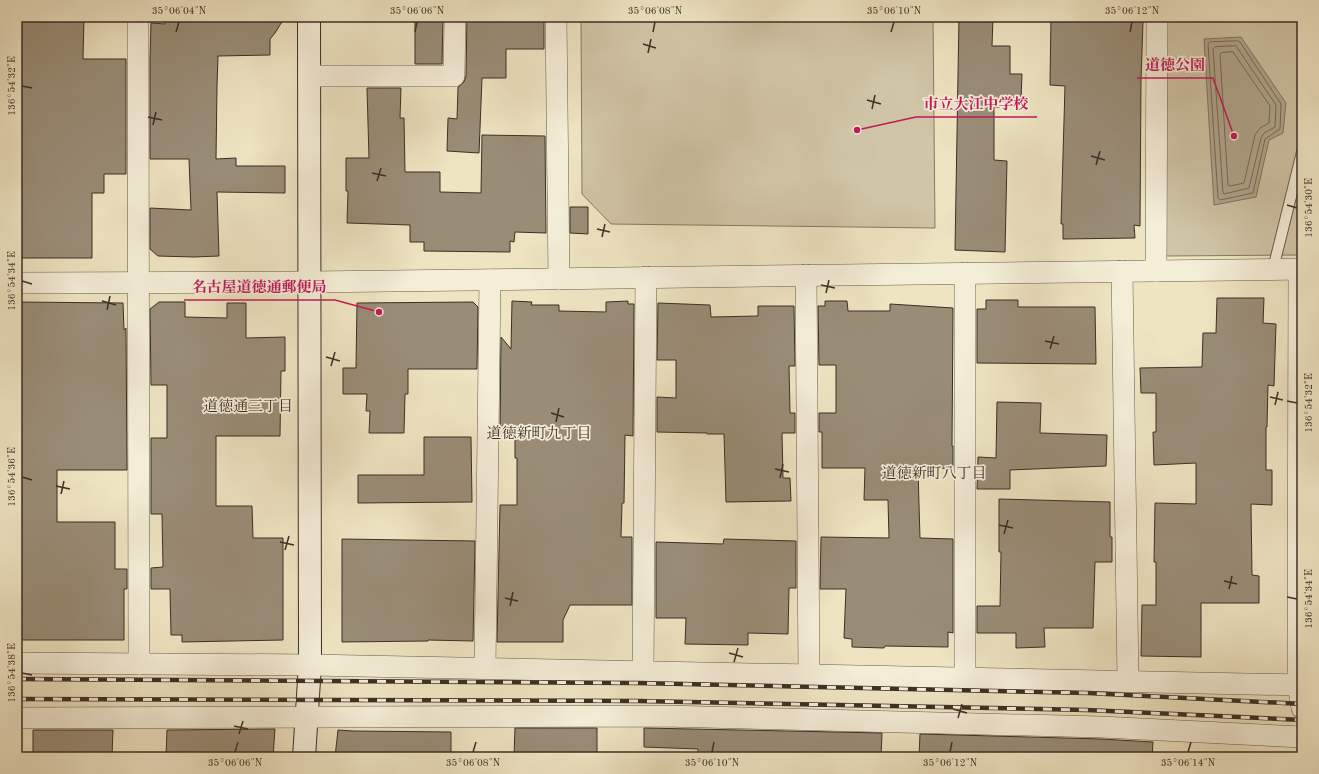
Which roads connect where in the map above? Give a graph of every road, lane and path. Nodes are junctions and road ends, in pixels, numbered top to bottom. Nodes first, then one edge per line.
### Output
1 (138, 17) edge
2 (309, 17) edge
3 (455, 17) edge
4 (556, 17) edge
5 (1157, 17) edge
6 (310, 76) junction
7 (1302, 152) edge
8 (1273, 269) junction
9 (1300, 269) edge
10 (1122, 271) junction
11 (1156, 271) junction
12 (965, 273) junction
13 (806, 275) junction
14 (646, 278) junction
15 (559, 279) junction
16 (490, 280) junction
17 (138, 282) junction
18 (310, 282) junction
19 (17, 283) edge
20 (17, 663) edge
21 (139, 664) junction
22 (310, 665) junction
23 (485, 668) junction
24 (644, 672) junction
25 (810, 675) junction
26 (965, 678) junction
27 (1128, 681) junction
28 (1300, 685) edge
29 (1302, 708) edge
30 (17, 718) edge
31 (307, 718) junction
32 (1302, 737) edge
33 (304, 757) edge

1 - 17 street
2 - 6 street
3 - 6 street
4 - 15 street
5 - 11 street
6 - 18 street
7 - 8 lane
8 - 9 street
8 - 11 street
9 - 28 street
10 - 11 street
10 - 12 street
10 - 27 street
12 - 13 street
12 - 26 street
13 - 14 street
13 - 25 street
14 - 15 street
14 - 24 street
15 - 16 street
16 - 18 street
16 - 23 street
17 - 18 street
17 - 19 street
17 - 21 street
18 - 22 street
20 - 21 street
21 - 22 street
22 - 23 street
22 - 31 street
23 - 24 street
24 - 25 street
25 - 26 street
26 - 27 street
27 - 28 street
28 - 29 street
30 - 31 street
31 - 32 street
31 - 33 street

